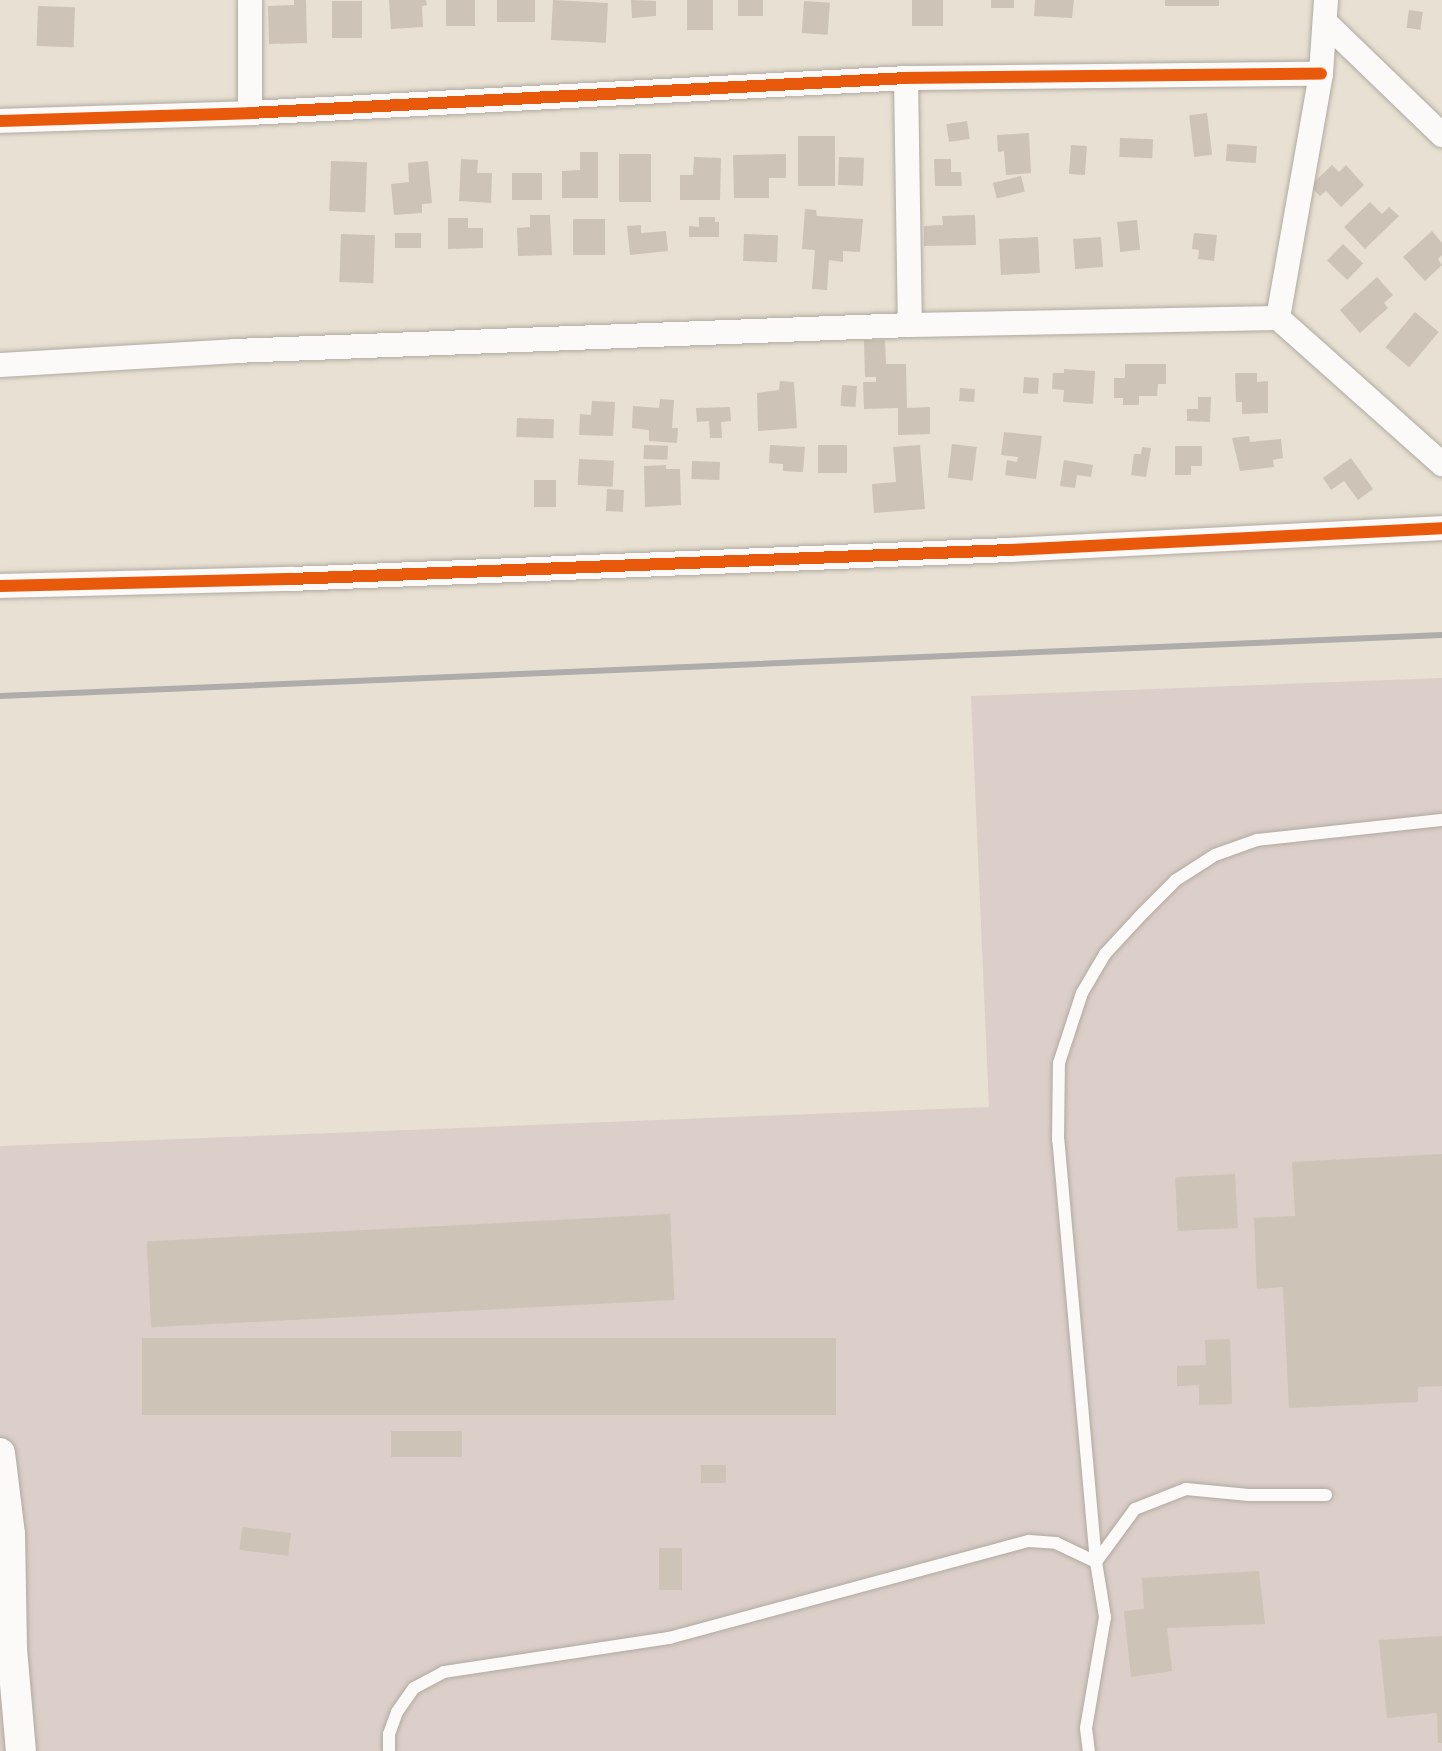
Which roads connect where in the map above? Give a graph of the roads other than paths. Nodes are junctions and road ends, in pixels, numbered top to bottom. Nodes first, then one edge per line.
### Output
1 (250, 0) edge
2 (1326, 12) edge
3 (1321, 74) junction
4 (906, 78) junction
5 (250, 113) junction
6 (0, 121) edge
7 (1442, 135) edge
8 (1278, 318) junction
9 (910, 325) junction
10 (0, 365) edge
11 (1442, 464) edge
12 (1442, 528) edge
13 (0, 586) edge
14 (1442, 820) edge
15 (0, 1453) edge
16 (1326, 1495) dead end
17 (1096, 1562) junction
18 (21, 1751) edge
19 (389, 1751) edge
20 (1089, 1751) edge

1 - 5 street
2 - 3 street
2 - 7 street
3 - 4 street
3 - 8 street
4 - 5 street
4 - 9 street
5 - 6 street
8 - 9 street
8 - 11 street
9 - 10 street
12 - 13 street
14 - 17 lane
15 - 18 street
16 - 17 lane
17 - 19 lane
17 - 20 lane

